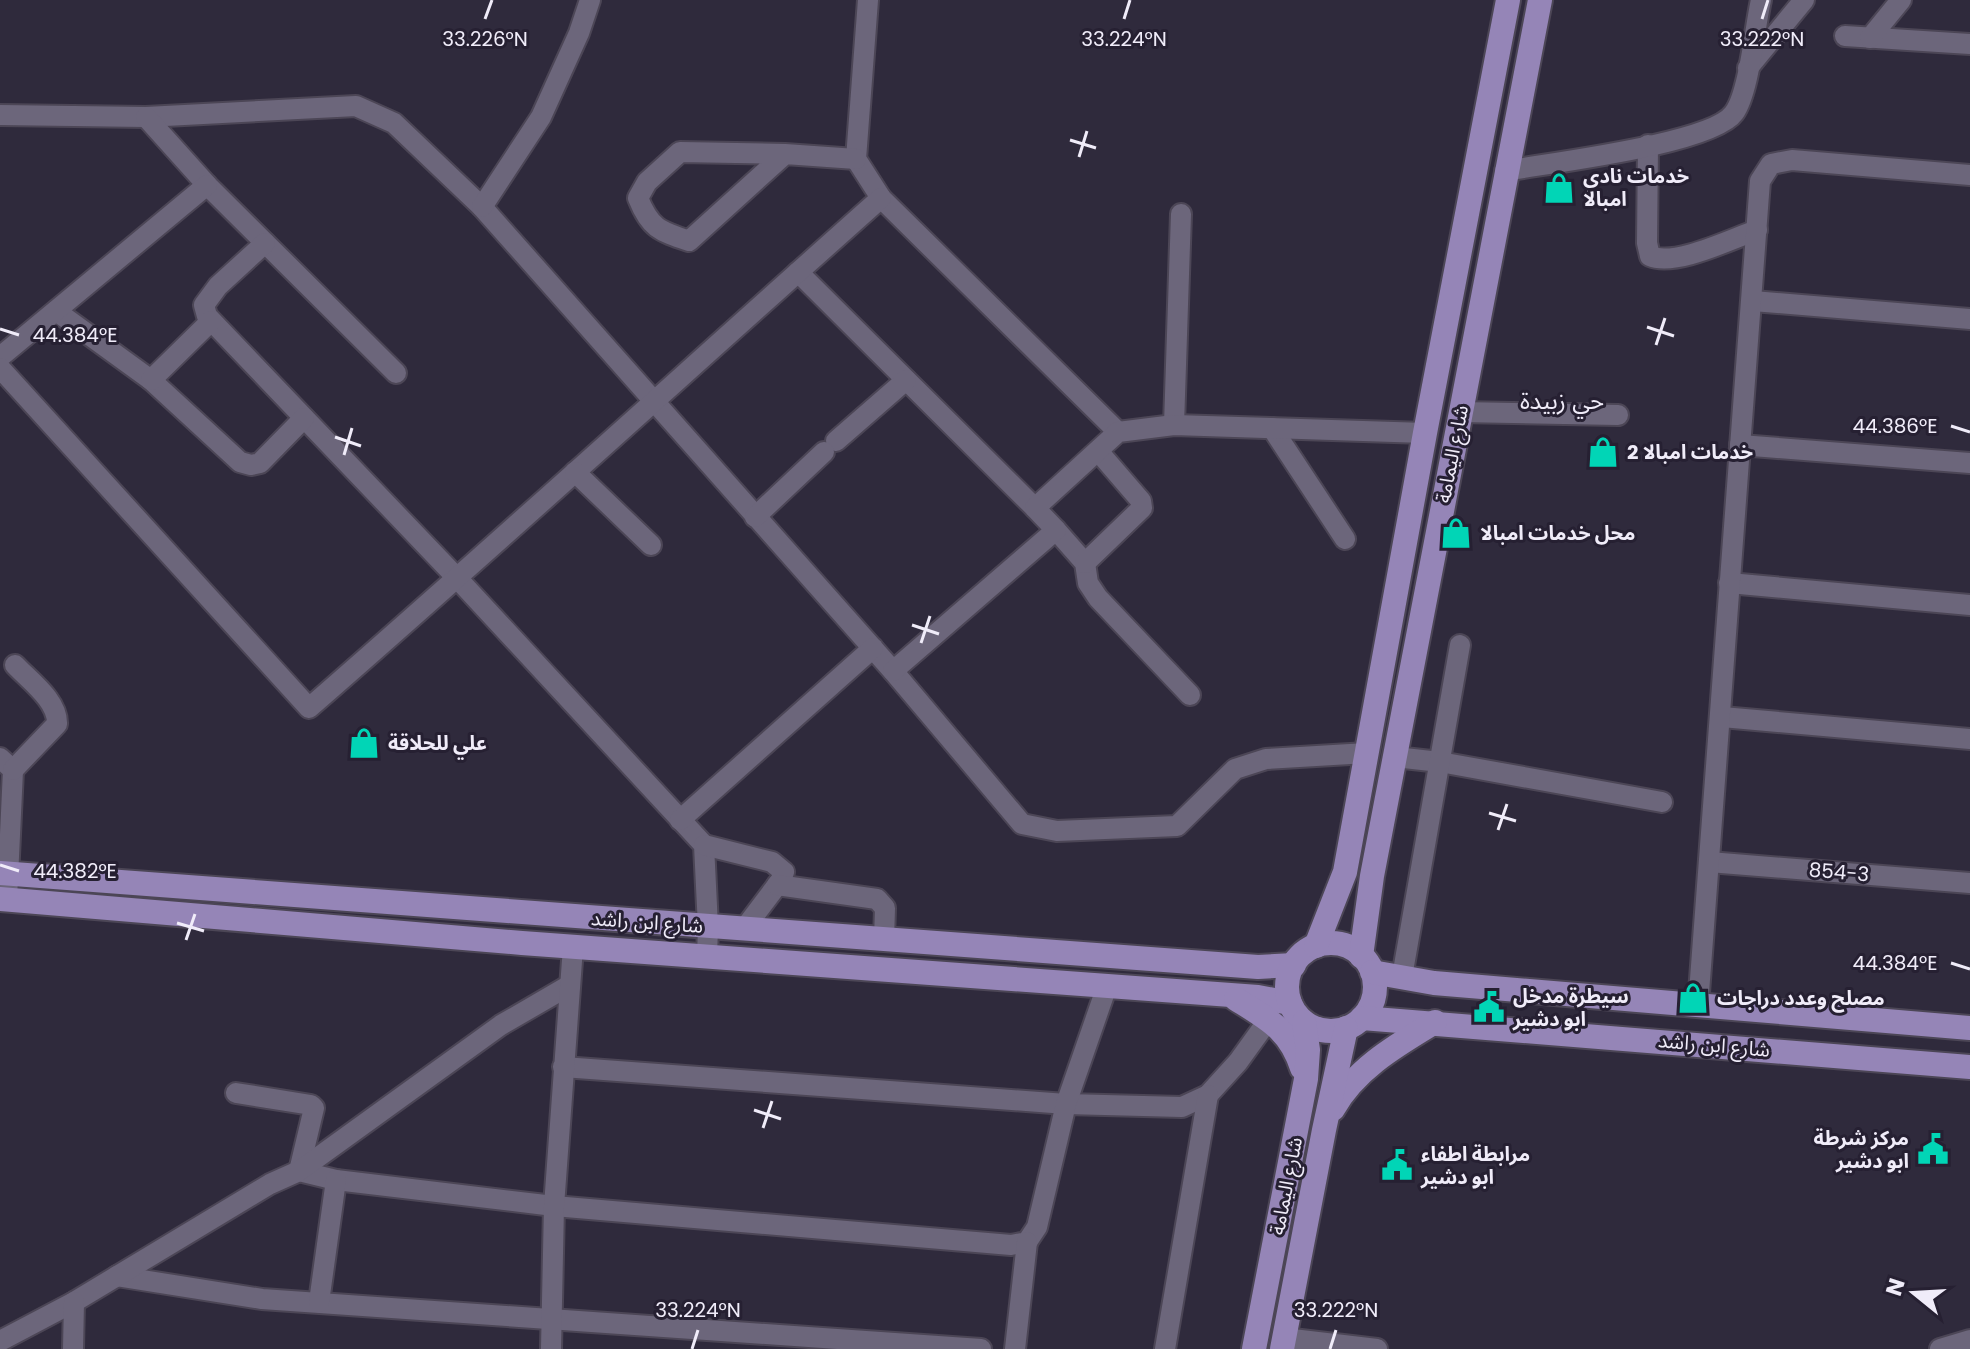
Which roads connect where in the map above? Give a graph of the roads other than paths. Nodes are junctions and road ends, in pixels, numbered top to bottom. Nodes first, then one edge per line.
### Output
1 (590, 0) edge
2 (868, 0) edge
3 (1508, 0) edge
4 (1540, 0) edge
5 (1761, 0) edge
6 (1804, 0) edge
7 (1901, 0) edge
8 (1845, 36) dead end
9 (1870, 38) junction
10 (1970, 44) edge
11 (1496, 61) junction
12 (1526, 67) junction
13 (1747, 69) junction
14 (0, 115) edge
15 (146, 117) junction
16 (1648, 145) junction
17 (785, 154) junction
18 (856, 159) junction
19 (1505, 171) junction
20 (1970, 175) edge
21 (207, 185) junction
22 (881, 198) junction
23 (482, 207) junction
24 (1181, 214) dead end
25 (1757, 230) junction
26 (265, 243) junction
27 (798, 272) junction
28 (1753, 301) junction
29 (56, 311) junction
30 (1970, 319) edge
31 (211, 321) junction
32 (0, 357) edge
33 (0, 368) edge
34 (396, 373) dead end
35 (151, 380) junction
36 (906, 380) junction
37 (652, 401) junction
38 (1460, 412) junction
39 (1618, 415) dead end
40 (304, 418) junction
41 (1174, 425) junction
42 (1272, 428) junction
43 (1118, 432) junction
44 (1425, 433) junction
45 (1740, 445) junction
46 (1098, 451) junction
47 (1970, 463) edge
48 (575, 472) junction
49 (1035, 508) junction
50 (755, 517) junction
51 (1056, 530) junction
52 (1345, 539) dead end
53 (651, 545) dead end
54 (1085, 563) junction
55 (458, 579) junction
56 (1729, 583) junction
57 (1970, 605) edge
58 (1460, 645) dead end
59 (873, 648) junction
60 (15, 665) dead end
61 (893, 671) junction
62 (1190, 695) dead end
63 (1722, 717) junction
64 (1970, 739) edge
65 (1367, 753) junction
66 (1395, 757) junction
67 (1440, 762) junction
68 (7, 764) edge
69 (1662, 802) dead end
70 (680, 820) junction
71 (704, 845) junction
72 (1709, 862) junction
73 (5, 873) edge
74 (1970, 883) edge
75 (777, 885) junction
76 (4, 899) edge
77 (708, 927) junction
78 (744, 929) junction
79 (884, 940) junction
80 (1316, 946) junction
81 (573, 947) junction
82 (707, 957) junction
83 (1367, 964) junction
84 (1294, 965) junction
85 (1402, 977) junction
86 (570, 985) junction
87 (1107, 986) junction
88 (1231, 995) junction
89 (1698, 1006) junction
90 (1297, 1012) junction
91 (1269, 1019) junction
92 (1435, 1022) junction
93 (1354, 1023) junction
94 (1970, 1028) edge
95 (563, 1067) junction
96 (1970, 1067) edge
97 (1306, 1079) junction
98 (236, 1093) dead end
99 (1208, 1095) junction
100 (1066, 1104) junction
101 (1324, 1130) junction
102 (299, 1171) junction
103 (336, 1180) junction
104 (554, 1206) junction
105 (1027, 1242) junction
106 (117, 1276) junction
107 (74, 1302) junction
108 (319, 1302) junction
109 (553, 1318) junction
110 (1970, 1340) edge
111 (0, 1341) edge
112 (1283, 1343) edge
113 (73, 1349) edge
114 (551, 1349) edge
115 (981, 1349) edge
116 (1015, 1349) edge
117 (1165, 1349) edge
118 (1254, 1349) edge
119 (1377, 1349) edge
120 (1940, 1349) edge

1 - 23 street
2 - 18 street
3 - 11 main road, شارع اليمامة
4 - 12 main road, شارع اليمامة
5 - 13 street
6 - 13 street
7 - 9 street
8 - 9 street
9 - 10 street
11 - 12 main road
11 - 44 main road, شارع اليمامة
12 - 19 main road, شارع اليمامة
13 - 16 street
14 - 15 street
15 - 21 street
15 - 23 street
16 - 19 street
16 - 25 street
17 - 17 street
17 - 18 street
18 - 22 street
19 - 38 main road, شارع اليمامة
20 - 25 street
21 - 26 street
21 - 29 street
22 - 27 street
22 - 43 street
23 - 37 street
24 - 41 street
25 - 28 street
26 - 31 street
26 - 34 street
27 - 36 street
27 - 37 street
28 - 30 street
28 - 45 street
29 - 32 street
29 - 35 street
31 - 35 street
31 - 40 street
33 - 55 street
35 - 40 street
36 - 49 street
36 - 50 street
37 - 48 street
37 - 50 street
38 - 39 street
38 - 66 main road, شارع اليمامة
40 - 55 street
41 - 42 street
41 - 43 street
42 - 44 street
42 - 52 street
43 - 46 street
44 - 65 main road, شارع اليمامة
45 - 47 street
45 - 56 street
46 - 49 street
46 - 54 street
48 - 53 street
48 - 55 street
49 - 51 street
50 - 59 street
51 - 54 street
51 - 61 street
54 - 62 street
55 - 70 street
56 - 57 street
56 - 63 street
58 - 67 street
59 - 61 street
59 - 70 street
60 - 68 street
61 - 65 street
63 - 64 street
63 - 72 street
65 - 80 main road, شارع اليمامة
66 - 67 street
66 - 83 main road, شارع اليمامة
67 - 69 street
67 - 85 street
68 - 73 street
70 - 71 street
71 - 75 street
71 - 77 street
72 - 74 street, 854-3
72 - 89 street
73 - 76 street
73 - 77 main road, شارع ابن راشد
75 - 78 street
75 - 79 street
76 - 81 main road, شارع ابن راشد
77 - 78 main road, شارع ابن راشد
77 - 82 street
78 - 79 main road, شارع ابن راشد
79 - 84 main road, شارع ابن راشد
80 - 83 main road
80 - 84 main road
81 - 82 main road, شارع ابن راشد
81 - 86 street
82 - 87 main road, شارع ابن راشد
83 - 85 main road, شارع ابن راشد
83 - 93 main road
84 - 90 main road
85 - 89 main road, شارع ابن راشد
86 - 95 street
86 - 102 street
87 - 88 main road, شارع ابن راشد
87 - 100 street
88 - 90 main road, شارع ابن راشد
88 - 91 main road
89 - 94 main road, شارع ابن راشد
90 - 93 main road
90 - 97 main road, شارع اليمامة
91 - 97 main road
91 - 99 street
92 - 93 main road, شارع ابن راشد
92 - 96 main road, شارع ابن راشد
92 - 101 main road
93 - 101 main road, شارع اليمامة
95 - 100 street
95 - 104 street
97 - 118 main road, شارع اليمامة
98 - 102 street
99 - 100 street
99 - 117 street
100 - 105 street
101 - 112 main road, شارع اليمامة
102 - 103 street
102 - 106 street
103 - 104 street
103 - 108 street
104 - 105 street
104 - 109 street
105 - 116 street
106 - 107 street
106 - 108 street
107 - 111 street
107 - 113 street
108 - 109 street
109 - 114 street
109 - 115 street
110 - 120 street
112 - 119 street

